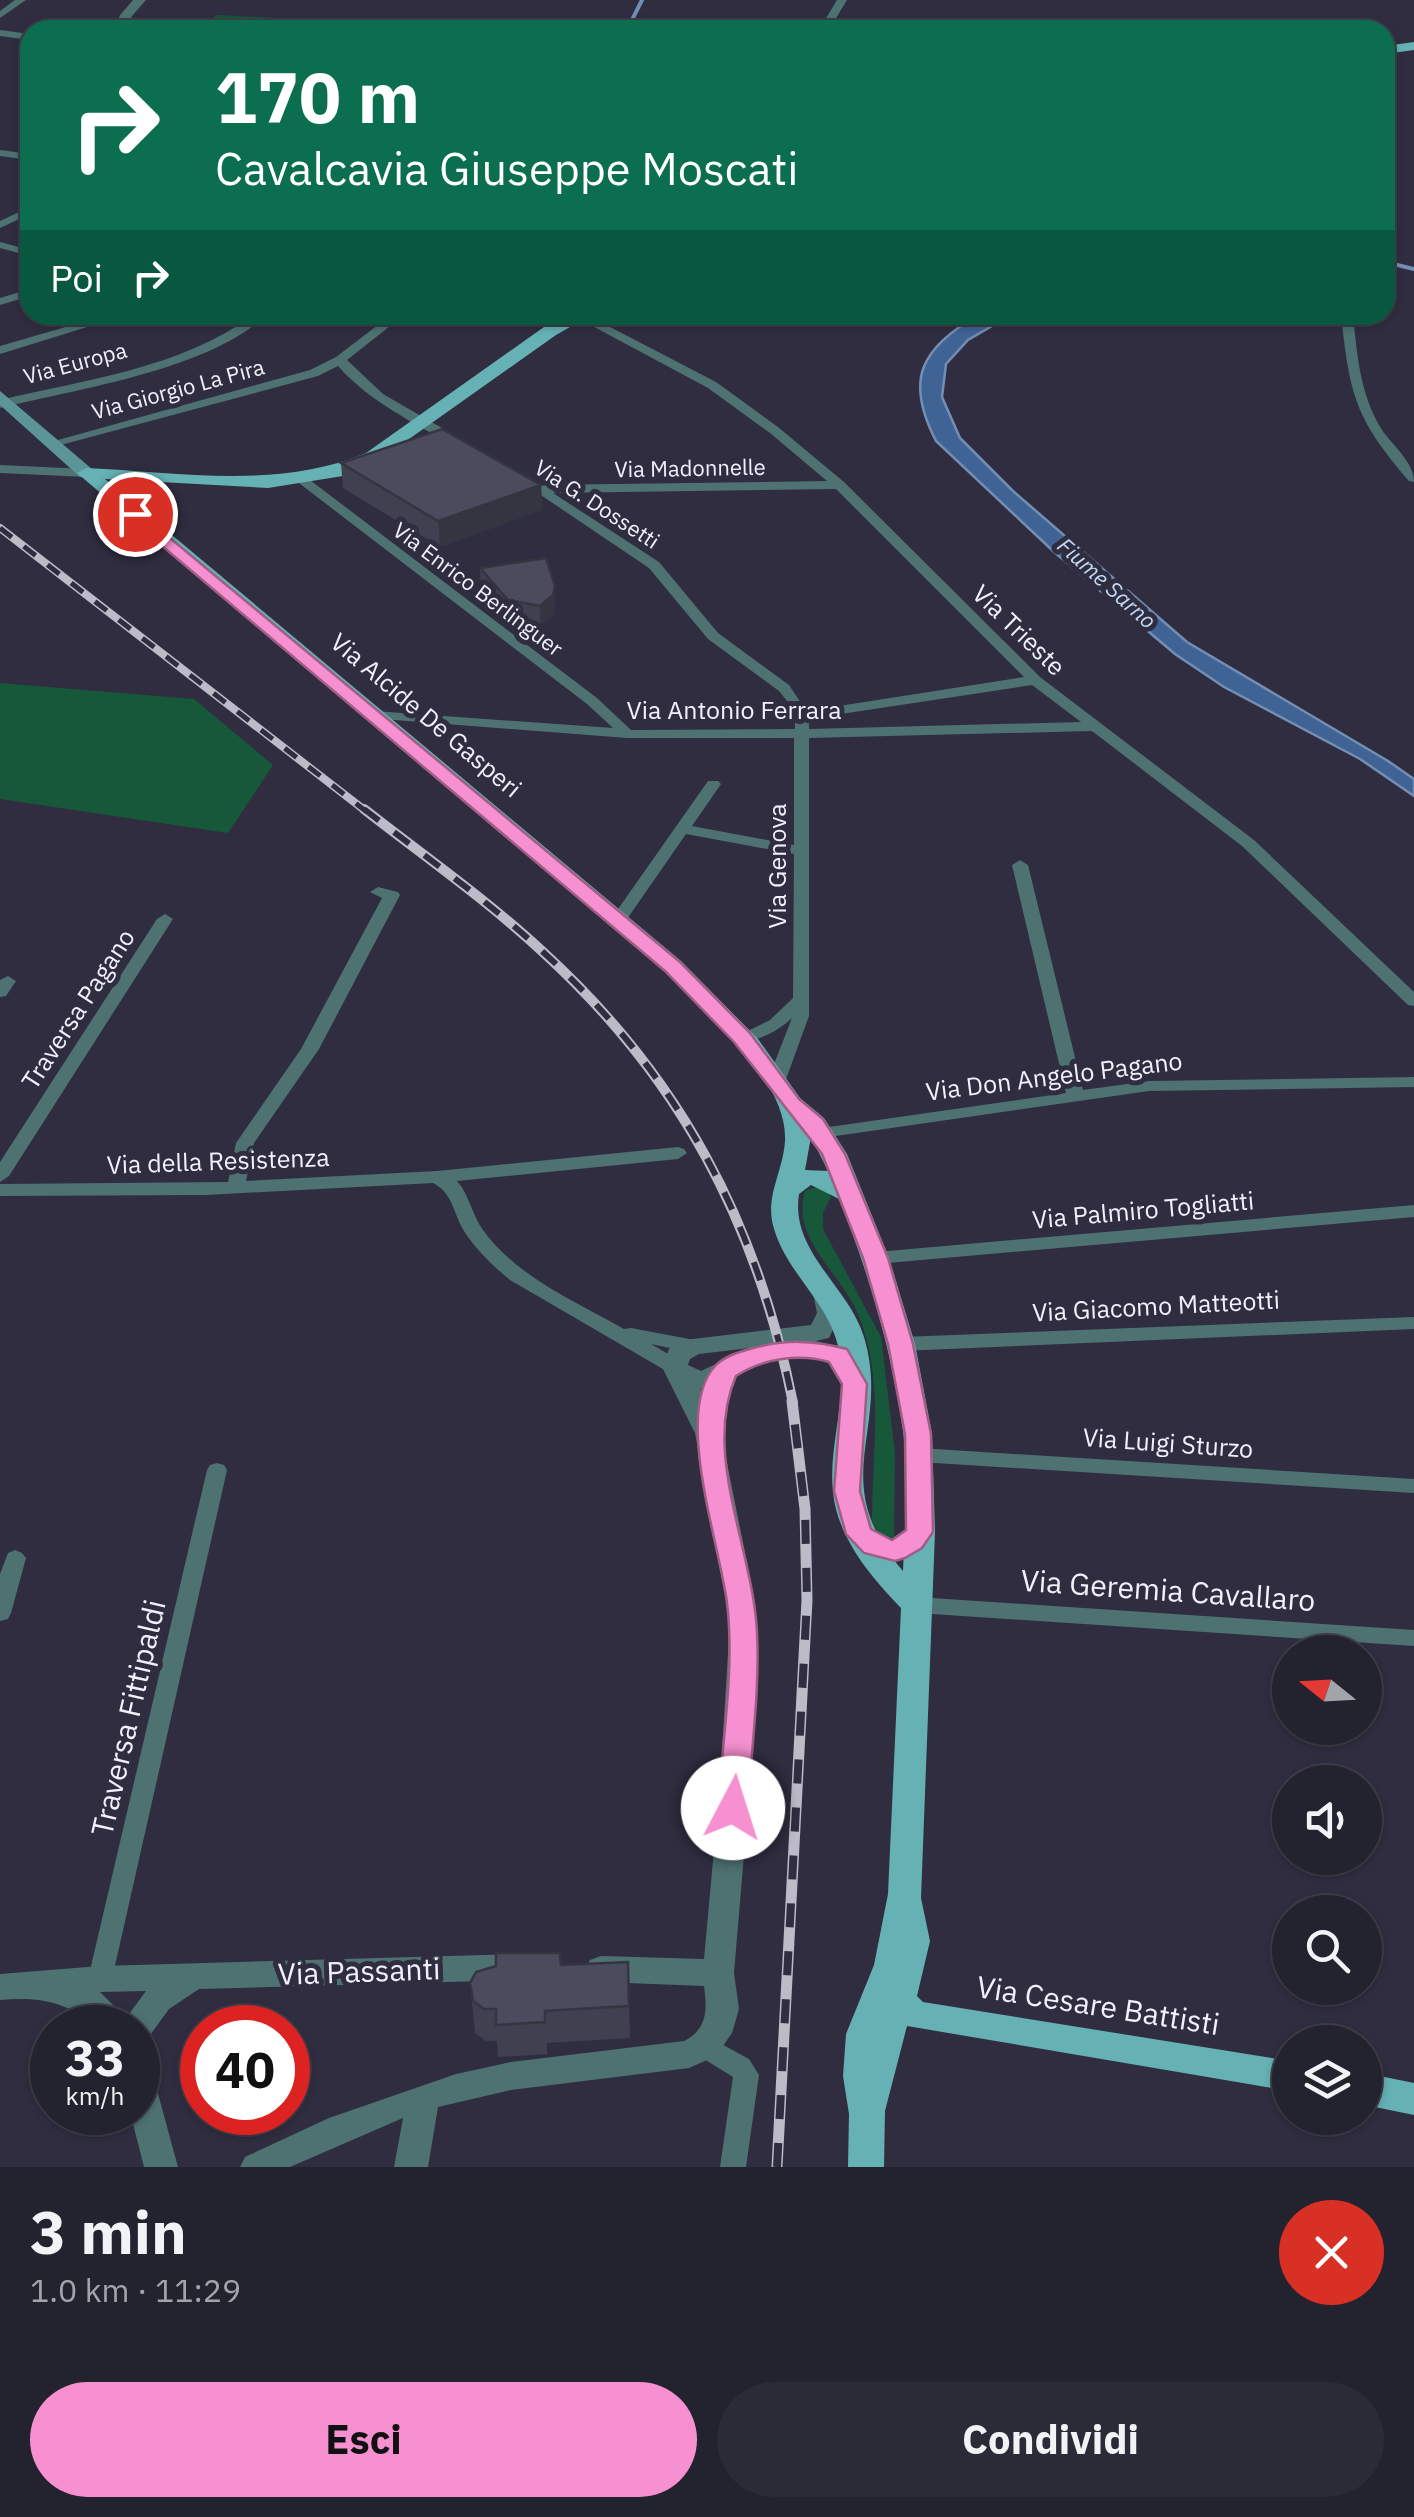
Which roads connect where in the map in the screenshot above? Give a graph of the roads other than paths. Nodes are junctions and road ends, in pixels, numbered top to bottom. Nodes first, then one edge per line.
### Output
1 (21, 0) edge
2 (140, 0) edge
3 (0, 15) edge
4 (124, 20) edge
5 (86, 325) edge
6 (245, 325) edge
7 (385, 325) edge
8 (555, 325) edge
9 (561, 325) edge
10 (599, 325) edge
11 (1347, 325) edge
12 (550, 331) junction
13 (0, 350) edge
14 (340, 360) junction
15 (314, 373) junction
16 (351, 375) junction
17 (2, 401) edge
18 (419, 422) junction
19 (53, 443) junction
20 (466, 448) edge
21 (0, 469) edge
22 (506, 470) edge
23 (86, 473) junction
24 (1414, 478) edge
25 (301, 480) junction
26 (839, 485) junction
27 (542, 490) junction
28 (1035, 680) junction
29 (796, 699) junction
30 (839, 710) junction
31 (374, 715) junction
32 (1095, 726) junction
33 (803, 727) junction
34 (627, 734) junction
35 (714, 784) dead end
36 (683, 829) junction
37 (802, 851) junction
38 (1020, 865) dead end
39 (378, 892) dead end
40 (165, 919) dead end
41 (619, 920) junction
42 (802, 998) junction
43 (1414, 1000) edge
44 (742, 1038) junction
45 (1414, 1082) edge
46 (784, 1093) junction
47 (1075, 1094) junction
48 (822, 1134) junction
49 (678, 1153) dead end
50 (0, 1176) edge
51 (437, 1178) junction
52 (236, 1188) junction
53 (0, 1190) edge
54 (784, 1193) junction
55 (851, 1195) junction
56 (1414, 1211) edge
57 (876, 1258) junction
58 (824, 1291) junction
59 (1414, 1323) edge
60 (616, 1330) junction
61 (810, 1342) junction
62 (901, 1344) junction
63 (693, 1346) junction
64 (761, 1348) junction
65 (678, 1371) junction
66 (725, 1371) junction
67 (854, 1384) junction
68 (708, 1433) junction
69 (919, 1455) junction
70 (217, 1470) dead end
71 (1414, 1486) edge
72 (920, 1532) junction
73 (859, 1534) junction
74 (15, 1558) dead end
75 (917, 1606) junction
76 (0, 1613) edge
77 (1414, 1638) edge
78 (718, 1973) junction
79 (196, 1976) junction
80 (100, 1979) junction
81 (37, 1986) junction
82 (0, 1987) edge
83 (93, 2005) edge
84 (150, 2005) edge
85 (886, 2005) junction
86 (717, 2054) junction
87 (1272, 2073) edge
88 (1382, 2092) edge
89 (423, 2098) junction
90 (1414, 2098) edge
91 (153, 2135) edge
92 (161, 2167) edge
93 (257, 2167) edge
94 (411, 2167) edge
95 (734, 2167) edge
96 (866, 2167) edge

1 - 3 street
2 - 4 street
5 - 13 street
6 - 17 street, Via Europa
7 - 14 street, Via Giorgio La Pira
8 - 12 main road
9 - 12 main road
10 - 26 street, Via Trieste
11 - 24 street
12 - 18 main road
14 - 15 street, Via Giorgio La Pira
14 - 16 street
15 - 16 street, Via Giorgio La Pira
15 - 19 street, Via Giorgio La Pira
16 - 18 street
17 - 19 main road, Via Alcide De Gasperi
18 - 20 street
18 - 25 main road
19 - 23 main road, Via Alcide De Gasperi
21 - 23 street
22 - 27 street, Via G. Dossetti
23 - 25 main road
23 - 31 main road, Via Alcide De Gasperi
25 - 34 street, Via Enrico Berlinguer
26 - 27 street, Via Madonnelle
26 - 28 street, Via Trieste
27 - 29 street, Via G. Dossetti
28 - 30 street
28 - 32 street, Via Trieste
29 - 30 street
29 - 33 street
30 - 33 street
31 - 34 street, Via Antonio Ferrara
31 - 41 main road, Via Alcide De Gasperi
32 - 33 street, Via Antonio Ferrara
32 - 43 street, Via Trieste
33 - 34 street, Via Antonio Ferrara
33 - 37 street, Via Genova
35 - 36 street
36 - 37 street
36 - 41 street
37 - 42 street, Via Genova
38 - 47 street
39 - 52 street
40 - 50 street, Traversa Pagano
41 - 44 main road, Via Alcide De Gasperi
42 - 44 street
42 - 46 street, Via Genova
44 - 46 main road, Via Alcide De Gasperi
45 - 47 street, Via Don Angelo Pagano
46 - 48 main road, Via Alcide De Gasperi
46 - 54 main road, Via Alcide De Gasperi
47 - 48 street, Via Don Angelo Pagano
48 - 55 main road, Via Alcide De Gasperi
49 - 51 street, Via della Resistenza
51 - 52 street, Via della Resistenza
51 - 60 street
52 - 53 street, Via della Resistenza
54 - 55 main road
54 - 58 main road, Via Alcide De Gasperi
55 - 57 main road, Via Alcide De Gasperi
56 - 57 street, Via Palmiro Togliatti
57 - 62 main road, Via Alcide De Gasperi
58 - 61 street
58 - 67 main road, Via Alcide De Gasperi
59 - 62 street, Via Giacomo Matteotti
60 - 63 street
60 - 65 street
61 - 64 street
61 - 67 street
62 - 69 main road, Via Alcide De Gasperi
63 - 64 street
63 - 65 street
64 - 66 street
65 - 66 street
65 - 68 street
66 - 68 street
67 - 73 main road, Via Alcide De Gasperi
68 - 78 street
69 - 71 street, Via Luigi Sturzo
69 - 72 main road, Via Alcide De Gasperi
70 - 80 street, Traversa Fittipaldi
72 - 73 main road
72 - 75 main road, Via Alcide De Gasperi
73 - 75 main road, Via Alcide De Gasperi
74 - 76 street
75 - 77 street, Via Geremia Cavallaro
75 - 85 main road, Via Alcide De Gasperi
78 - 79 street, Via Passanti
78 - 86 street
79 - 80 street, Via Passanti
79 - 84 street
80 - 81 street, Via Passanti
81 - 82 street, Via Passanti
81 - 83 street
85 - 87 main road, Via Cesare Battisti
85 - 96 main road, Via Alcide De Gasperi
86 - 89 street
86 - 95 street
88 - 90 main road
89 - 93 street
89 - 94 street
91 - 92 street

